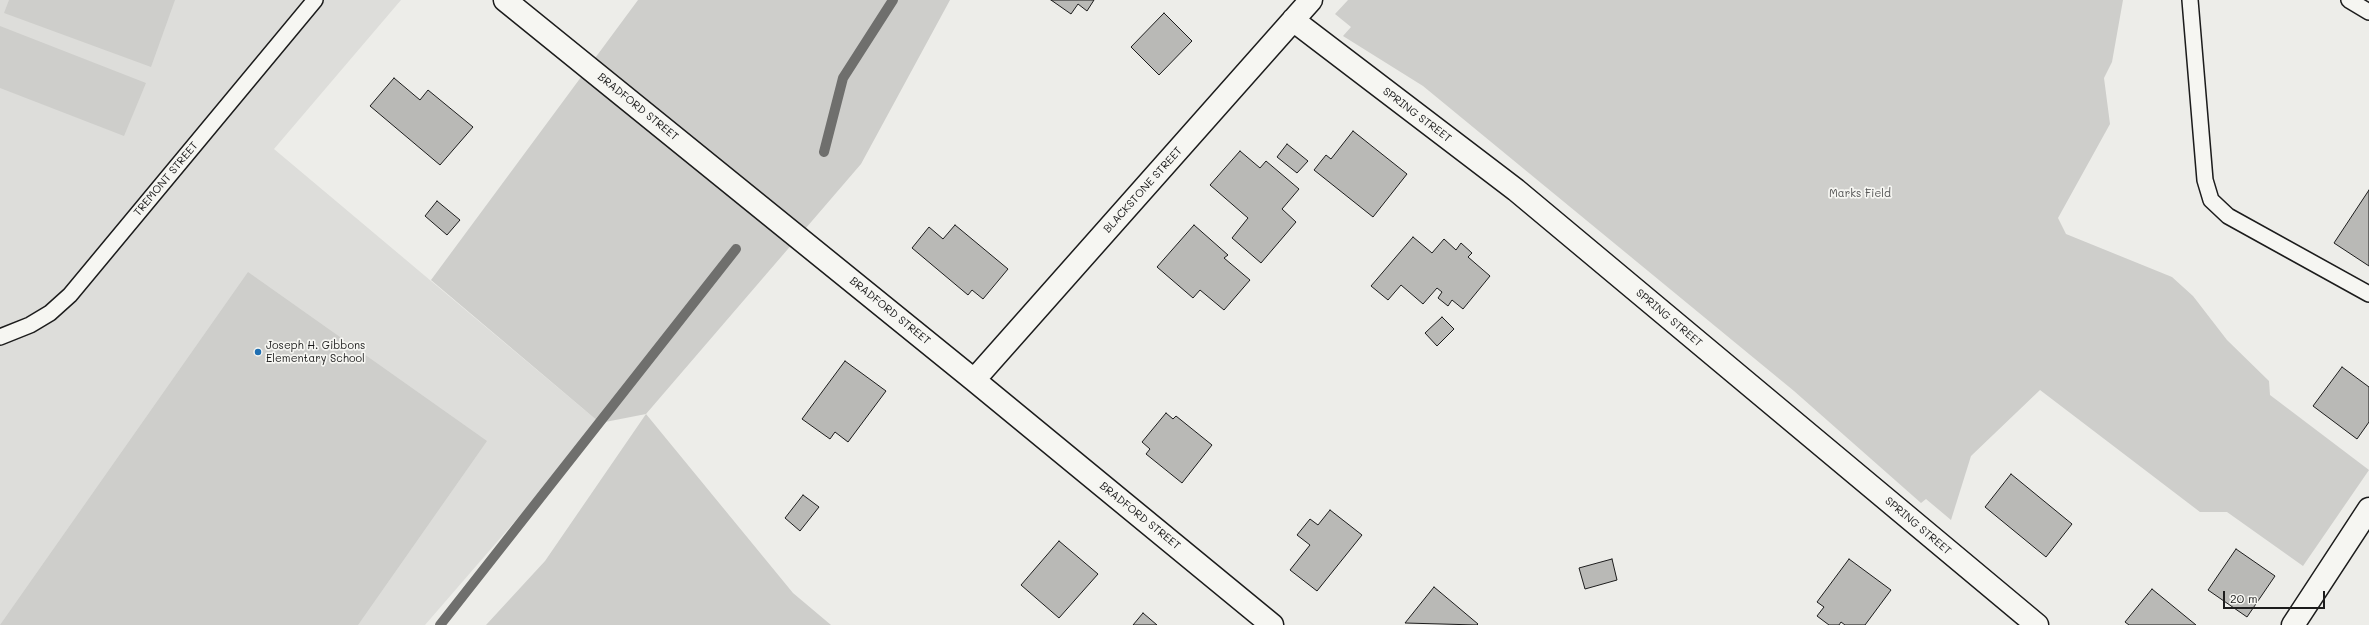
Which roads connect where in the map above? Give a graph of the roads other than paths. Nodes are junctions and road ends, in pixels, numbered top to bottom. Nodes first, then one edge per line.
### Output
1 (315, 0) edge
2 (505, 0) edge
3 (1311, 0) edge
4 (2190, 0) edge
5 (2349, 0) edge
6 (2369, 12) edge
7 (1293, 20) junction
8 (2369, 294) edge
9 (0, 337) edge
10 (974, 380) junction
11 (2369, 509) edge
12 (1272, 625) edge
13 (2037, 625) edge
14 (2293, 625) edge

1 - 9 lane, TREMONT STREET
2 - 10 street, BRADFORD STREET
3 - 7 street, BLACKSTONE STREET
4 - 8 lane
5 - 6 lane
7 - 10 street, BLACKSTONE STREET
7 - 13 street, SPRING STREET
10 - 12 street, BRADFORD STREET
11 - 14 street

